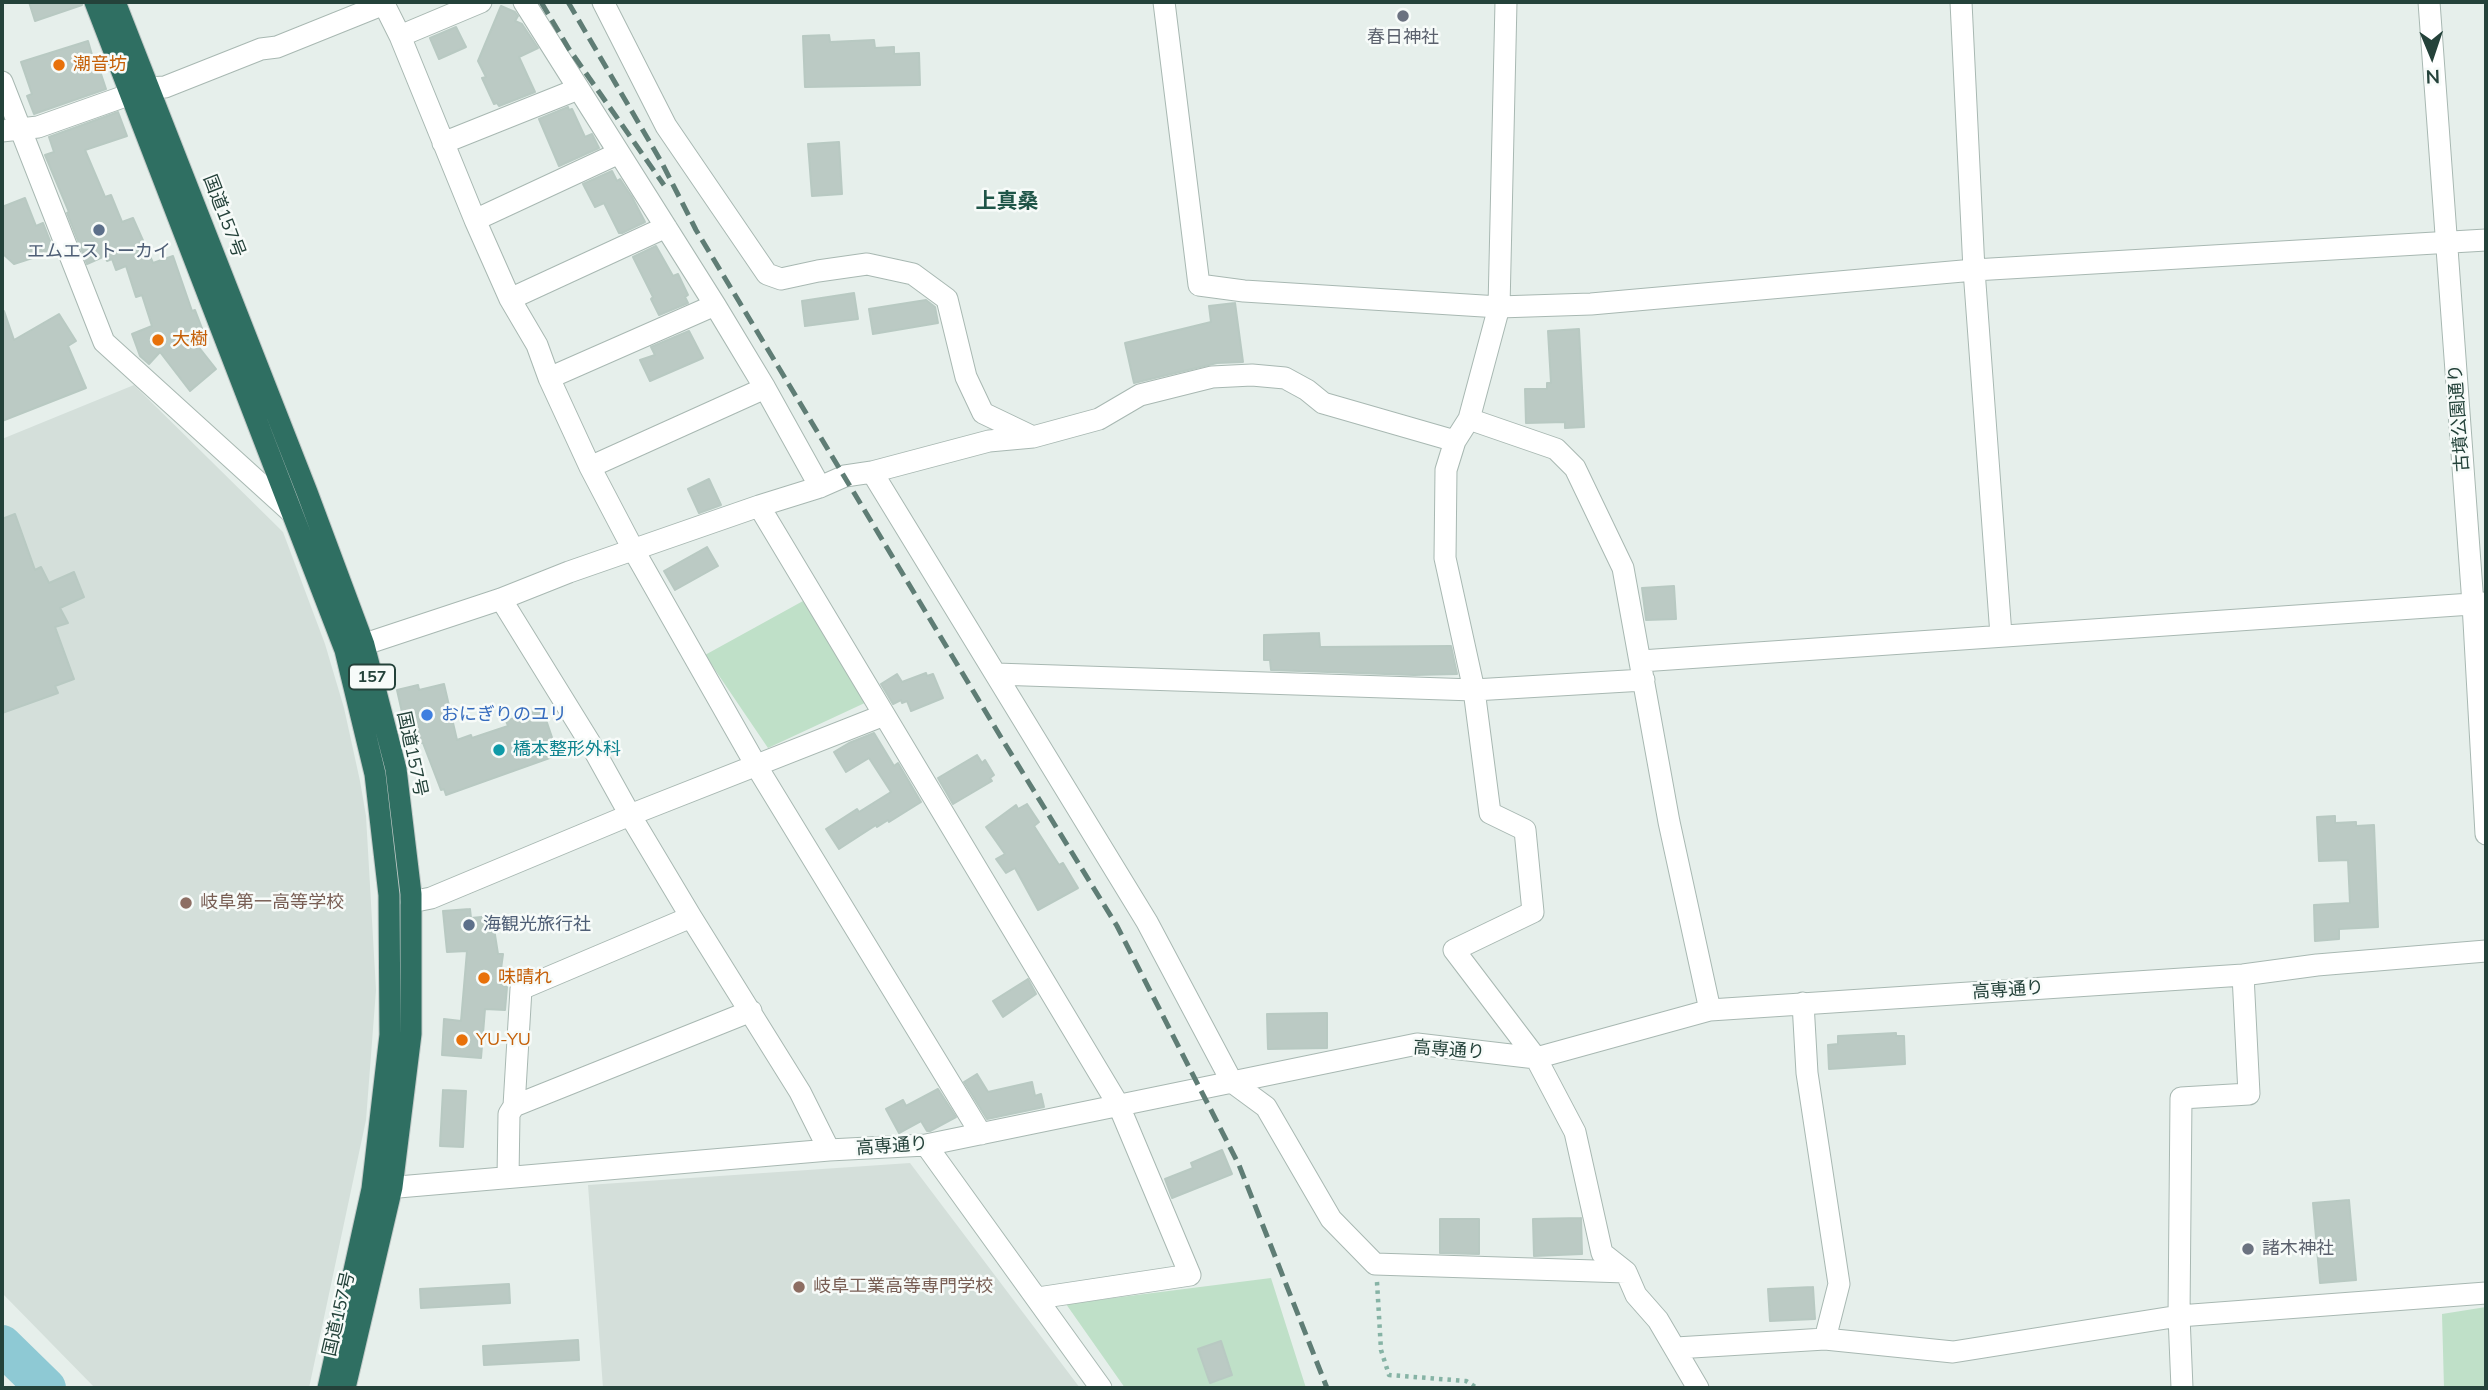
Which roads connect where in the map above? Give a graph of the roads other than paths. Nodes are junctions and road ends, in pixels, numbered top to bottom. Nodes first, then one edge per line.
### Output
1 (95, 2) edge
2 (116, 2) edge
3 (481, 2) edge
4 (524, 2) edge
5 (603, 2) edge
6 (1164, 2) edge
7 (1506, 2) edge
8 (1961, 2) edge
9 (2430, 2) edge
10 (384, 3) edge
11 (400, 36) junction
12 (2, 82) edge
13 (578, 89) junction
14 (140, 91) junction
15 (11, 130) edge
16 (443, 143) junction
17 (619, 153) junction
18 (475, 220) junction
19 (666, 227) junction
20 (2486, 240) edge
21 (2446, 244) junction
22 (1974, 270) junction
23 (510, 299) junction
24 (715, 305) junction
25 (1499, 307) junction
26 (549, 379) junction
27 (765, 388) junction
28 (1469, 419) junction
29 (1033, 436) junction
30 (1455, 442) junction
31 (590, 467) junction
32 (873, 472) junction
33 (820, 487) junction
34 (758, 506) junction
35 (290, 511) junction
36 (633, 549) junction
37 (501, 599) junction
38 (2479, 603) edge
39 (2001, 635) junction
40 (354, 648) junction
41 (1642, 671) junction
42 (996, 674) junction
43 (1474, 690) junction
44 (884, 715) junction
45 (757, 767) junction
46 (630, 815) junction
47 (2486, 834) edge
48 (411, 902) junction
49 (691, 917) junction
50 (2486, 951) edge
51 (2243, 975) junction
52 (1804, 1003) junction
53 (1710, 1010) junction
54 (751, 1011) junction
55 (1536, 1058) junction
56 (1232, 1082) junction
57 (514, 1105) junction
58 (1119, 1106) junction
59 (981, 1134) junction
60 (926, 1145) junction
61 (829, 1150) junction
62 (508, 1177) junction
63 (382, 1188) junction
64 (1626, 1272) junction
65 (2486, 1293) edge
66 (1038, 1298) junction
67 (2179, 1316) junction
68 (1825, 1339) junction
69 (1676, 1348) junction
70 (328, 1388) edge
71 (345, 1388) edge
72 (1101, 1388) edge
73 (1698, 1388) edge
74 (2182, 1388) edge

1 - 14 highway, 国道157号 / 157
2 - 14 highway, 国道157号 / 157
3 - 11 street
4 - 13 street
5 - 29 street
6 - 25 street
7 - 25 street
8 - 22 street
9 - 21 street, 古墳公園通り
10 - 11 street
10 - 14 street
11 - 16 street
12 - 15 street
13 - 16 street
13 - 17 street
14 - 15 street
14 - 35 highway, 国道157号 / 157
14 - 40 highway, 国道157号 / 157
15 - 35 street
16 - 18 street
17 - 18 street
17 - 19 street
18 - 23 street
19 - 23 street
19 - 24 street
20 - 21 street
21 - 22 street
21 - 38 street, 古墳公園通り
22 - 25 street
22 - 39 street
23 - 26 street
24 - 26 street
24 - 27 street
25 - 28 street
26 - 31 street
27 - 31 street
27 - 33 street
28 - 30 street
28 - 41 street
29 - 30 street
29 - 32 street
30 - 43 street
31 - 36 street
32 - 33 street
32 - 42 street
33 - 34 street
34 - 36 street
34 - 44 street
35 - 40 highway, 国道157号 / 157
36 - 37 street
36 - 45 street
37 - 40 street
37 - 46 street
38 - 39 street
38 - 47 street, 古墳公園通り
39 - 41 street
40 - 48 highway, 国道157号 / 157
40 - 63 highway, 国道157号 / 157
41 - 43 street
41 - 53 street
42 - 43 street
42 - 56 street
43 - 55 street
44 - 45 street
44 - 58 street
45 - 46 street
45 - 59 street
46 - 48 street
46 - 49 street
48 - 63 highway, 国道157号 / 157
49 - 54 street
49 - 57 street
50 - 51 street, 高専通り
51 - 52 street, 高専通り
51 - 67 street
52 - 53 street, 高専通り
52 - 68 street
53 - 55 street, 高専通り
54 - 57 street
54 - 61 street
55 - 56 street, 高専通り
55 - 64 street
56 - 58 street, 高専通り
56 - 64 street
57 - 62 street
58 - 59 street, 高専通り
58 - 66 street
59 - 60 street, 高専通り
60 - 61 street, 高専通り
60 - 66 street
61 - 62 street, 高専通り
62 - 63 street, 高専通り
63 - 70 highway, 国道157号 / 157
63 - 71 highway, 国道157号 / 157
64 - 69 street
65 - 67 street
66 - 72 street
67 - 68 street
67 - 74 street
68 - 69 street
69 - 73 street

